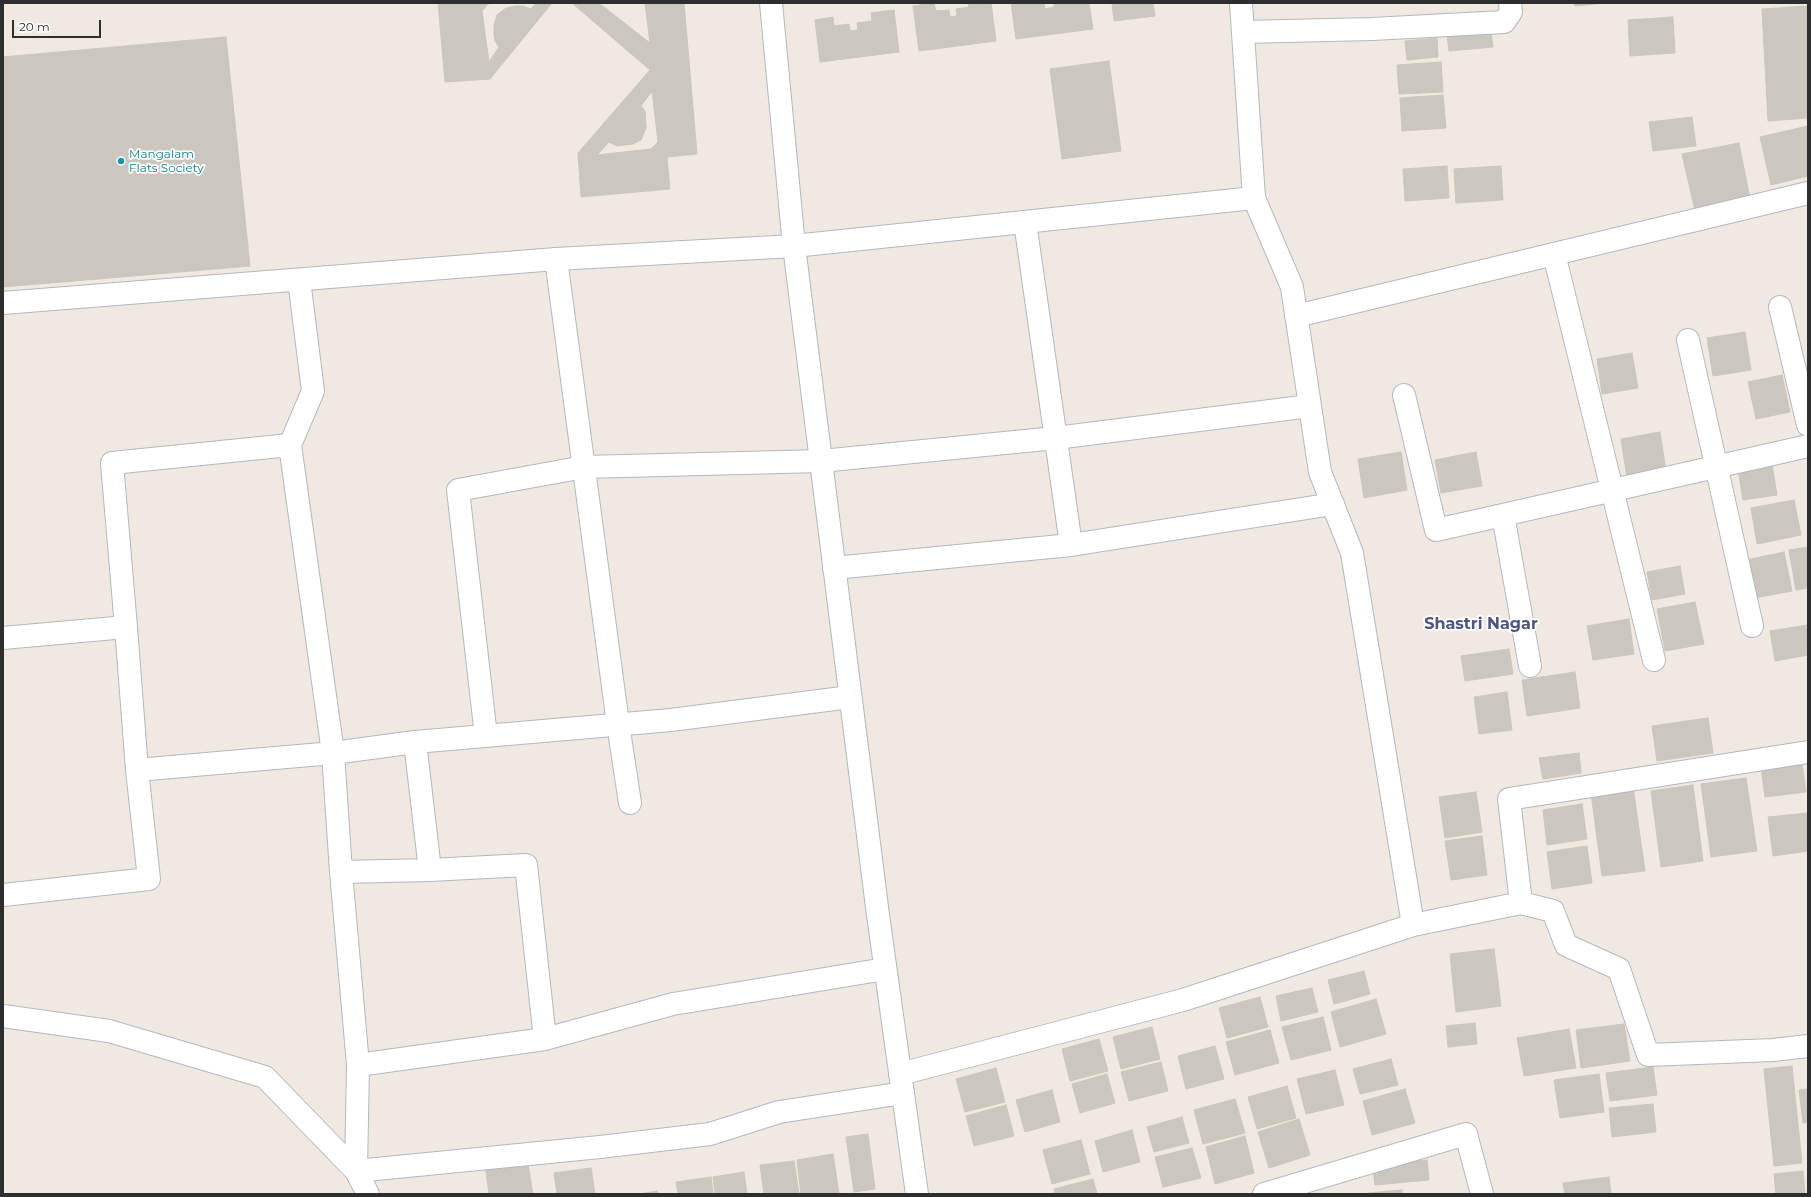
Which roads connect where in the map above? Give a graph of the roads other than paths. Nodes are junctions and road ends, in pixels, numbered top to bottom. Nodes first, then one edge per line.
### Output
1 (771, 3) edge
2 (1241, 3) edge
3 (1510, 3) edge
4 (1243, 32) junction
5 (1808, 193) edge
6 (1254, 198) junction
7 (1025, 222) junction
8 (794, 246) junction
9 (1554, 254) junction
10 (556, 259) junction
11 (299, 280) junction
12 (3, 302) edge
13 (1780, 308) dead end
14 (1296, 316) junction
15 (1688, 340) dead end
16 (1404, 395) dead end
17 (1310, 406) junction
18 (1808, 425) edge
19 (1056, 438) junction
20 (290, 444) junction
21 (1808, 446) edge
22 (821, 461) junction
23 (1717, 466) junction
24 (584, 467) junction
25 (1613, 492) junction
26 (1333, 504) junction
27 (1503, 516) junction
28 (1071, 545) junction
29 (834, 568) junction
30 (1752, 626) dead end
31 (126, 627) junction
32 (3, 638) edge
33 (1654, 660) dead end
34 (1530, 666) dead end
35 (850, 697) junction
36 (618, 724) junction
37 (486, 736) junction
38 (415, 742) junction
39 (1808, 752) edge
40 (333, 753) junction
41 (136, 770) junction
42 (630, 803) dead end
43 (430, 870) junction
44 (341, 872) junction
45 (3, 895) edge
46 (1521, 903) junction
47 (1413, 925) junction
48 (885, 969) junction
49 (3, 1016) edge
50 (545, 1039) junction
51 (1808, 1046) edge
52 (358, 1065) junction
53 (901, 1083) junction
54 (356, 1171) junction
55 (368, 1194) edge
56 (917, 1194) edge
57 (1264, 1194) edge
58 (1482, 1194) edge

1 - 8 street
2 - 4 street
3 - 4 street
4 - 6 street
5 - 9 street
6 - 7 street
6 - 14 street
7 - 8 street
7 - 19 street
8 - 10 street
8 - 22 street
9 - 14 street
9 - 25 street
10 - 11 street
10 - 24 street
11 - 12 street
11 - 20 street
13 - 18 street
14 - 17 street
15 - 23 street
16 - 27 street
17 - 19 street
17 - 26 street
19 - 22 street
19 - 28 street
20 - 31 street
20 - 40 street
21 - 23 street
22 - 24 street
22 - 29 street
23 - 25 street
23 - 30 street
24 - 36 street
24 - 37 street
25 - 27 street
25 - 33 street
26 - 28 street
26 - 47 street
27 - 34 street
28 - 29 street
29 - 35 street
31 - 32 street
31 - 41 street
35 - 36 street
35 - 48 street
36 - 37 street
36 - 42 street
37 - 38 street
38 - 40 street
38 - 43 street
39 - 46 street
40 - 41 street
40 - 44 street
41 - 45 street
43 - 44 street
43 - 50 street
44 - 52 street
46 - 47 street
46 - 51 street
47 - 53 street
48 - 50 street
48 - 53 street
49 - 54 street
50 - 52 street
52 - 54 street
53 - 54 street
53 - 56 street
54 - 55 street
57 - 58 street

